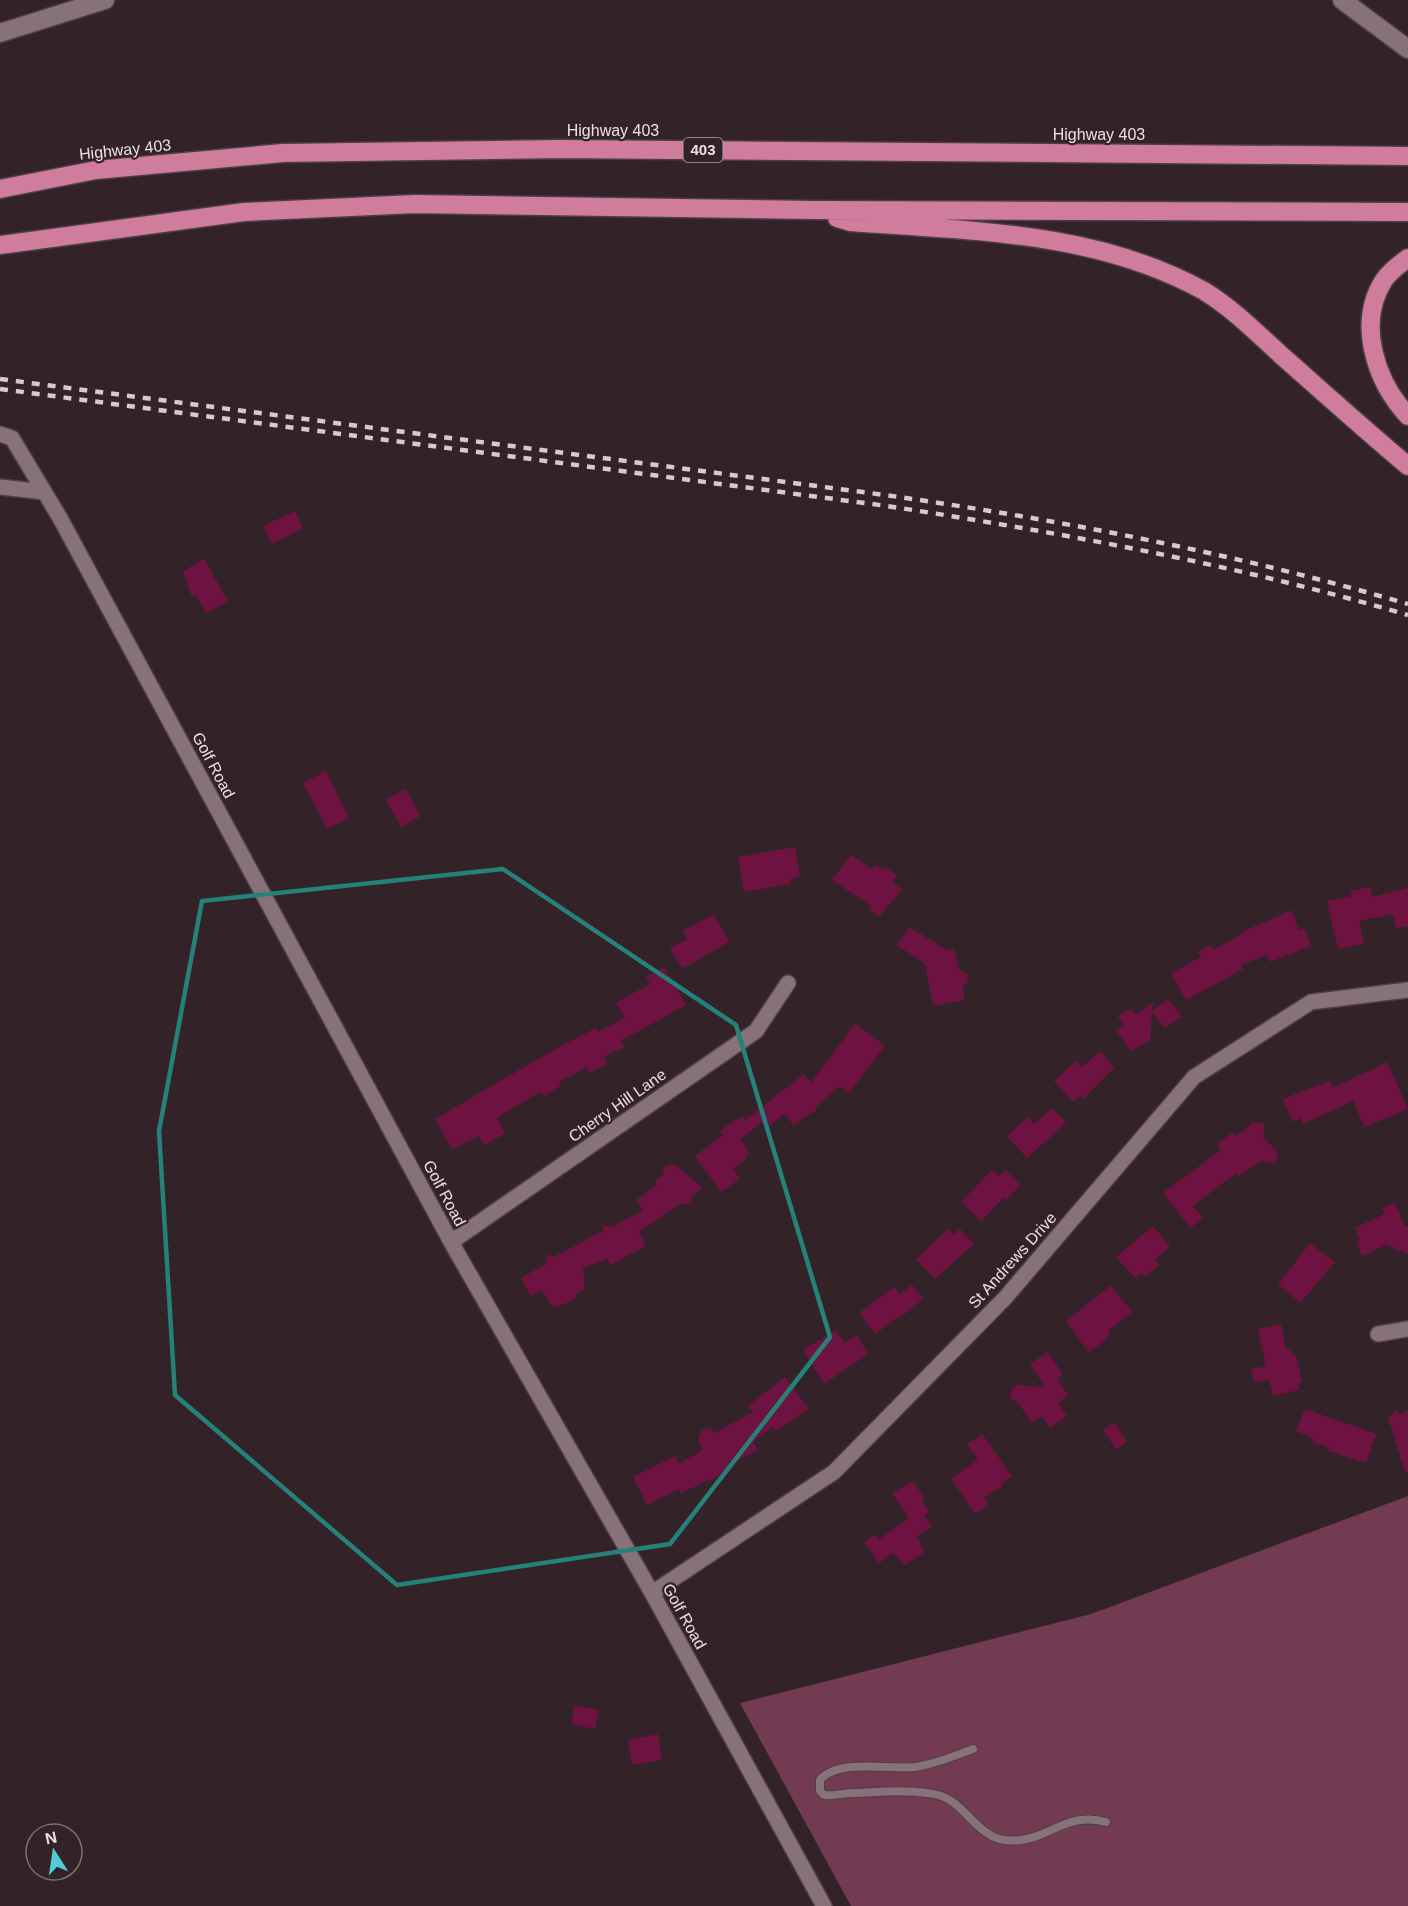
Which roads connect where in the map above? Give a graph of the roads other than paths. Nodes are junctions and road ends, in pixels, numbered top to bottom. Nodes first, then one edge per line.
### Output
1 (105, 0) edge
2 (1342, 0) edge
3 (0, 33) edge
4 (1408, 49) edge
5 (1408, 156) edge
6 (0, 189) edge
7 (812, 210) junction
8 (1408, 212) edge
9 (0, 245) edge
10 (1408, 258) edge
11 (1408, 416) edge
12 (0, 434) edge
13 (1408, 466) edge
14 (0, 487) edge
15 (44, 492) junction
16 (788, 983) dead end
17 (1408, 990) edge
18 (451, 1242) junction
19 (1408, 1329) edge
20 (1378, 1334) dead end
21 (652, 1593) junction
22 (973, 1749) dead end
23 (1106, 1821) dead end
24 (824, 1906) edge

1 - 3 main road
2 - 4 main road
5 - 6 highway, Highway 403 / 403
7 - 8 highway
7 - 9 highway
7 - 13 highway
10 - 11 highway
12 - 15 street, Golf Road
14 - 15 street
15 - 18 street, Golf Road
16 - 18 street, Cherry Hill Lane
17 - 21 street, St Andrews Drive
18 - 21 street, Golf Road
19 - 20 street
21 - 24 street, Golf Road
22 - 23 lane

